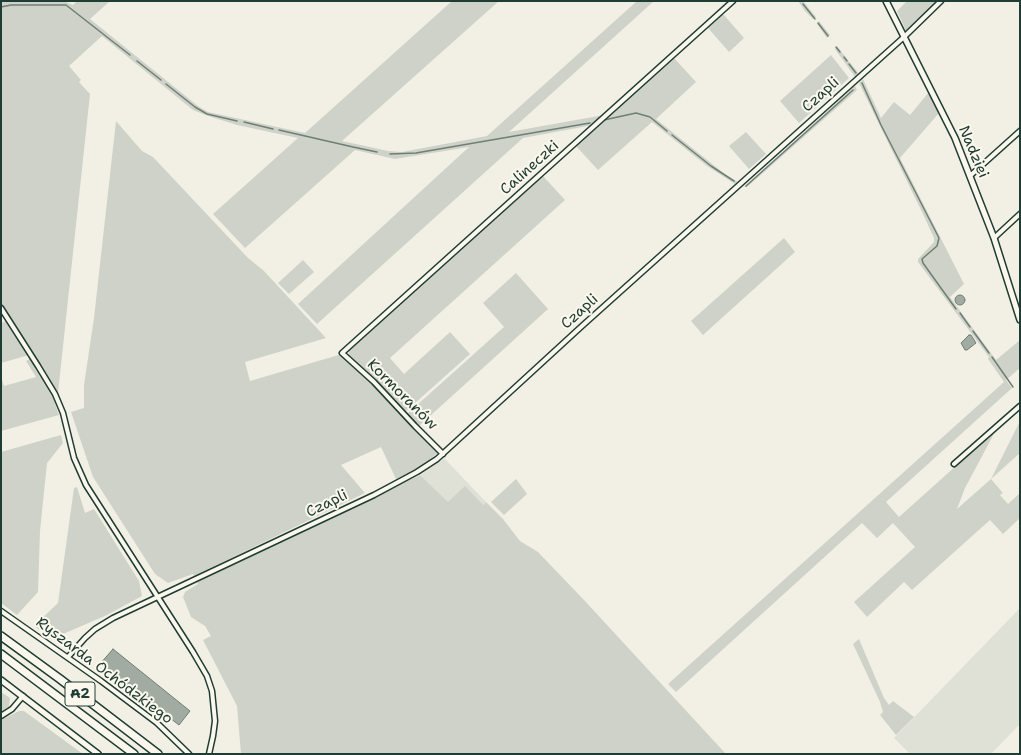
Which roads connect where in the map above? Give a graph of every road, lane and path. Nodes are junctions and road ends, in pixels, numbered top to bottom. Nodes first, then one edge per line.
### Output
1 (733, 1) edge
2 (886, 1) edge
3 (941, 1) edge
4 (904, 37) junction
5 (1020, 131) edge
6 (971, 175) junction
7 (1020, 214) edge
8 (994, 238) junction
9 (1, 308) edge
10 (1020, 320) edge
11 (342, 353) joint
12 (1020, 406) edge
13 (444, 454) junction
14 (954, 464) dead end
15 (158, 597) junction
16 (1, 610) edge
17 (1, 636) edge
18 (1, 654) edge
19 (68, 657) junction
20 (1, 680) edge
21 (23, 696) junction
22 (1, 716) edge
23 (98, 754) edge
24 (134, 754) edge
25 (158, 754) edge
26 (189, 754) edge
27 (209, 754) edge

1 - 11 street, Calineczki
2 - 4 street, Nadziei
3 - 4 street, Czapli
4 - 6 street, Nadziei
4 - 13 street, Czapli
5 - 6 street
6 - 8 street, Nadziei
7 - 8 street
8 - 10 street, Nadziei
9 - 15 street
11 - 13 street, Kormoranów
12 - 14 street
13 - 15 street, Czapli
15 - 19 street, Czapli
15 - 27 street
16 - 19 street, Ryszarda Ochódzkiego
17 - 25 highway, A2
18 - 24 highway, A2
19 - 26 street, Ryszarda Ochódzkiego
20 - 21 street
21 - 22 street
21 - 23 street

